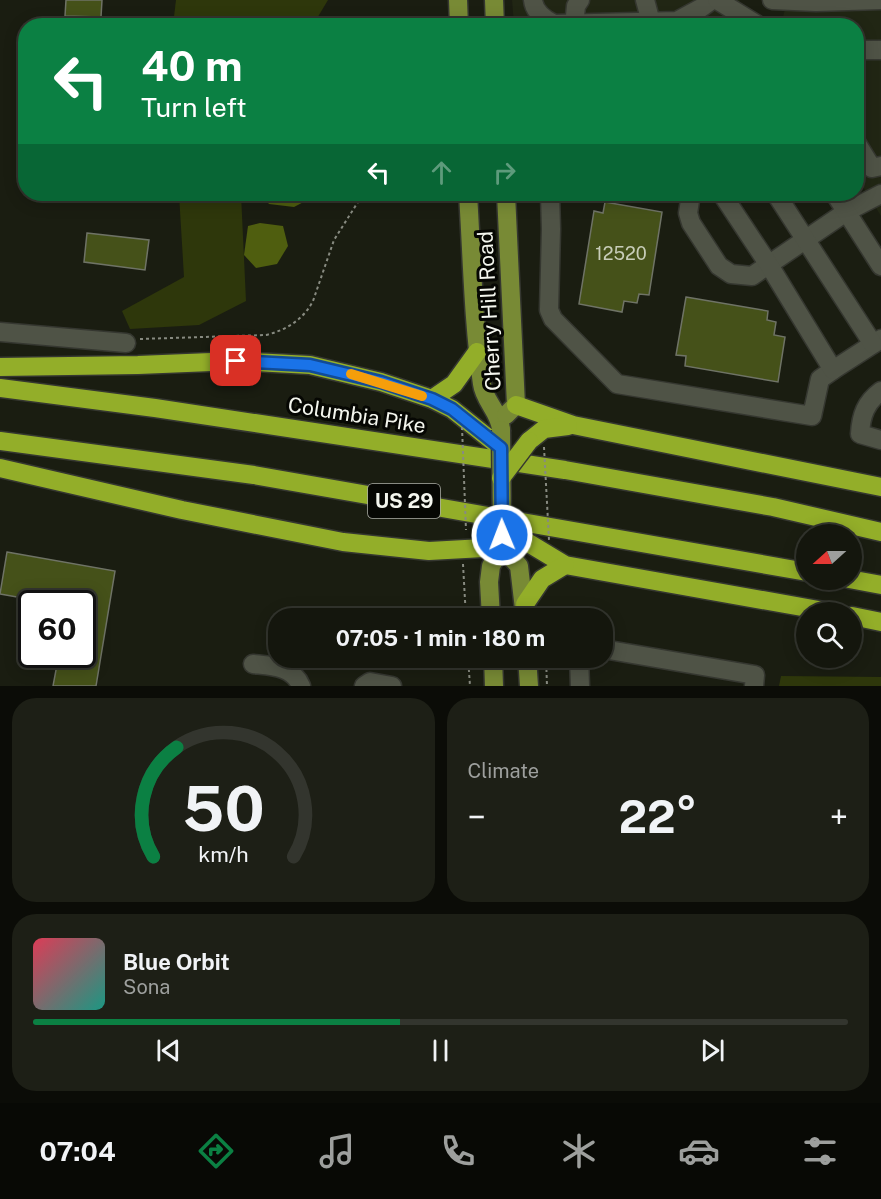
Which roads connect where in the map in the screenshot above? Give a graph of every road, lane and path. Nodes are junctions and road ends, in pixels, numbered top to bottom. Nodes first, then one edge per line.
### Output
1 (458, 0) edge
2 (494, 0) edge
3 (534, 0) edge
4 (580, 0) edge
5 (645, 0) edge
6 (712, 0) edge
7 (717, 0) edge
8 (769, 0) edge
9 (881, 0) edge
10 (817, 1) edge
11 (459, 18) edge
12 (495, 18) edge
13 (542, 18) edge
14 (575, 18) edge
15 (650, 18) edge
16 (683, 18) edge
17 (745, 18) edge
18 (760, 18) edge
19 (864, 50) edge
20 (881, 50) edge
21 (864, 155) edge
22 (881, 166) edge
23 (881, 194) edge
24 (359, 201) edge
25 (468, 201) edge
26 (506, 201) edge
27 (550, 201) edge
28 (690, 201) edge
29 (727, 201) edge
30 (781, 201) edge
31 (839, 201) edge
32 (846, 212) junction
33 (806, 240) junction
34 (769, 265) junction
35 (881, 266) edge
36 (0, 332) edge
37 (877, 341) edge
38 (126, 343) joint
39 (477, 352) junction
40 (0, 367) edge
41 (833, 370) junction
42 (0, 388) edge
43 (881, 391) edge
44 (432, 399) junction
45 (516, 405) junction
46 (573, 425) junction
47 (467, 426) junction
48 (501, 433) junction
49 (537, 440) junction
50 (880, 440) edge
51 (0, 441) edge
52 (0, 468) edge
53 (501, 478) junction
54 (881, 488) edge
55 (881, 532) edge
56 (506, 536) junction
57 (549, 540) dead end
58 (465, 549) junction
59 (565, 565) junction
60 (796, 570) edge
61 (862, 581) edge
62 (881, 585) edge
63 (796, 606) edge
64 (465, 608) edge
65 (490, 608) edge
66 (525, 608) edge
67 (527, 608) edge
68 (862, 618) edge
69 (881, 622) edge
70 (613, 651) edge
71 (253, 664) dead end
72 (469, 668) edge
73 (493, 668) edge
74 (528, 668) edge
75 (546, 668) edge
76 (579, 668) edge
77 (301, 686) edge
78 (364, 686) edge
79 (392, 686) edge
80 (470, 686) edge
81 (494, 686) edge
82 (529, 686) edge
83 (547, 686) edge
84 (580, 686) edge
85 (754, 686) edge

1 - 11 main road
2 - 12 main road
3 - 13 street
4 - 14 street
5 - 15 street
6 - 16 street
7 - 17 street
8 - 10 street
8 - 18 street
9 - 10 street
19 - 20 street
21 - 22 street
23 - 32 street
24 - 38 path
25 - 39 main road, Cherry Hill Road
26 - 45 main road, Cherry Hill Road
27 - 41 street
28 - 34 street
29 - 34 street
30 - 33 street
31 - 32 street
32 - 33 street
32 - 35 street
33 - 34 street
33 - 37 street
34 - 41 street
36 - 38 street
37 - 41 street
39 - 44 highway
39 - 48 main road, Cherry Hill Road
40 - 44 highway
42 - 55 highway, Columbia Pike
43 - 50 street
44 - 47 highway
45 - 46 highway
45 - 48 main road, Cherry Hill Road
46 - 49 highway
46 - 54 highway
47 - 48 highway
47 - 58 path, bridge
48 - 53 main road, bridge
49 - 53 highway, bridge
49 - 57 path, bridge
51 - 60 highway, US 29
52 - 58 highway
53 - 56 main road, bridge
56 - 58 highway
56 - 59 highway
56 - 65 main road
56 - 66 main road
58 - 64 path
59 - 63 highway
59 - 67 highway
61 - 62 highway
68 - 69 highway
70 - 85 street
71 - 77 street
72 - 80 path
73 - 81 main road
74 - 82 main road
75 - 83 path
76 - 84 street
78 - 79 street

